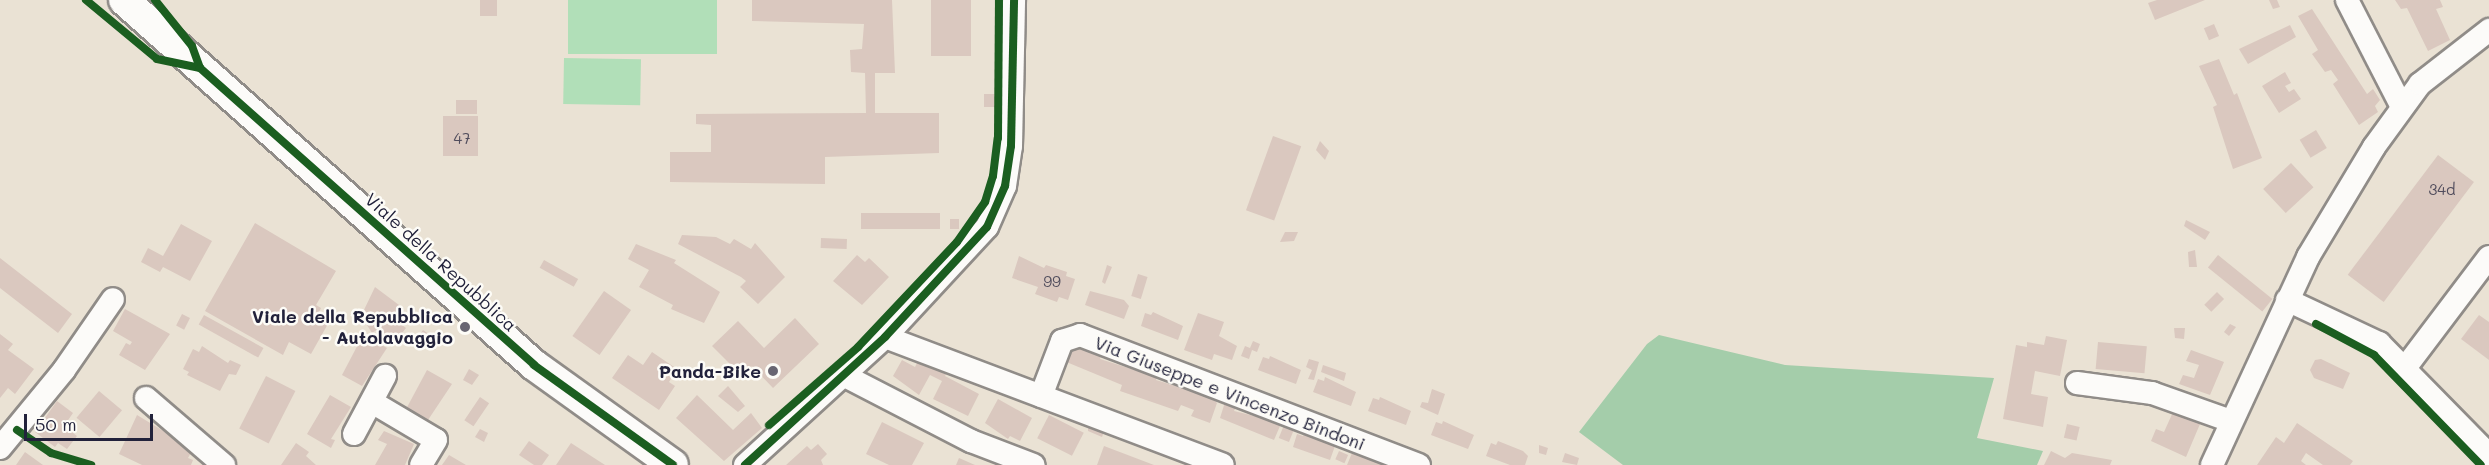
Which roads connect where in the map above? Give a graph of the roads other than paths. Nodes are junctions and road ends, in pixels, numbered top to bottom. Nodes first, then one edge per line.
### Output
1 (124, 0) edge
2 (1014, 0) edge
3 (2347, 0) edge
4 (2489, 30) edge
5 (2401, 105) junction
6 (2489, 257) edge
7 (113, 299) dead end
8 (2287, 300) junction
9 (885, 337) junction
10 (2405, 368) junction
11 (385, 376) dead end
12 (845, 376) junction
13 (2077, 383) dead end
14 (1041, 396) junction
15 (146, 398) dead end
16 (372, 402) junction
17 (2231, 421) junction
18 (354, 434) dead end
19 (0, 448) edge
20 (2489, 455) edge
21 (224, 465) edge
22 (421, 465) edge
23 (673, 465) edge
24 (745, 465) edge
25 (1034, 465) edge
26 (1223, 465) edge
27 (1419, 465) edge
28 (2212, 465) edge

1 - 23 main road, Viale della Repubblica
2 - 9 street
3 - 5 street
4 - 5 street
5 - 8 street
6 - 10 street
7 - 19 street
8 - 10 street
8 - 17 street
9 - 12 street
9 - 14 street
10 - 20 street
11 - 16 street
12 - 24 street
12 - 25 street
13 - 17 street
14 - 26 street
14 - 27 street, Via Giuseppe e Vincenzo Bindoni
15 - 21 street
16 - 18 street
16 - 22 street
17 - 28 street

